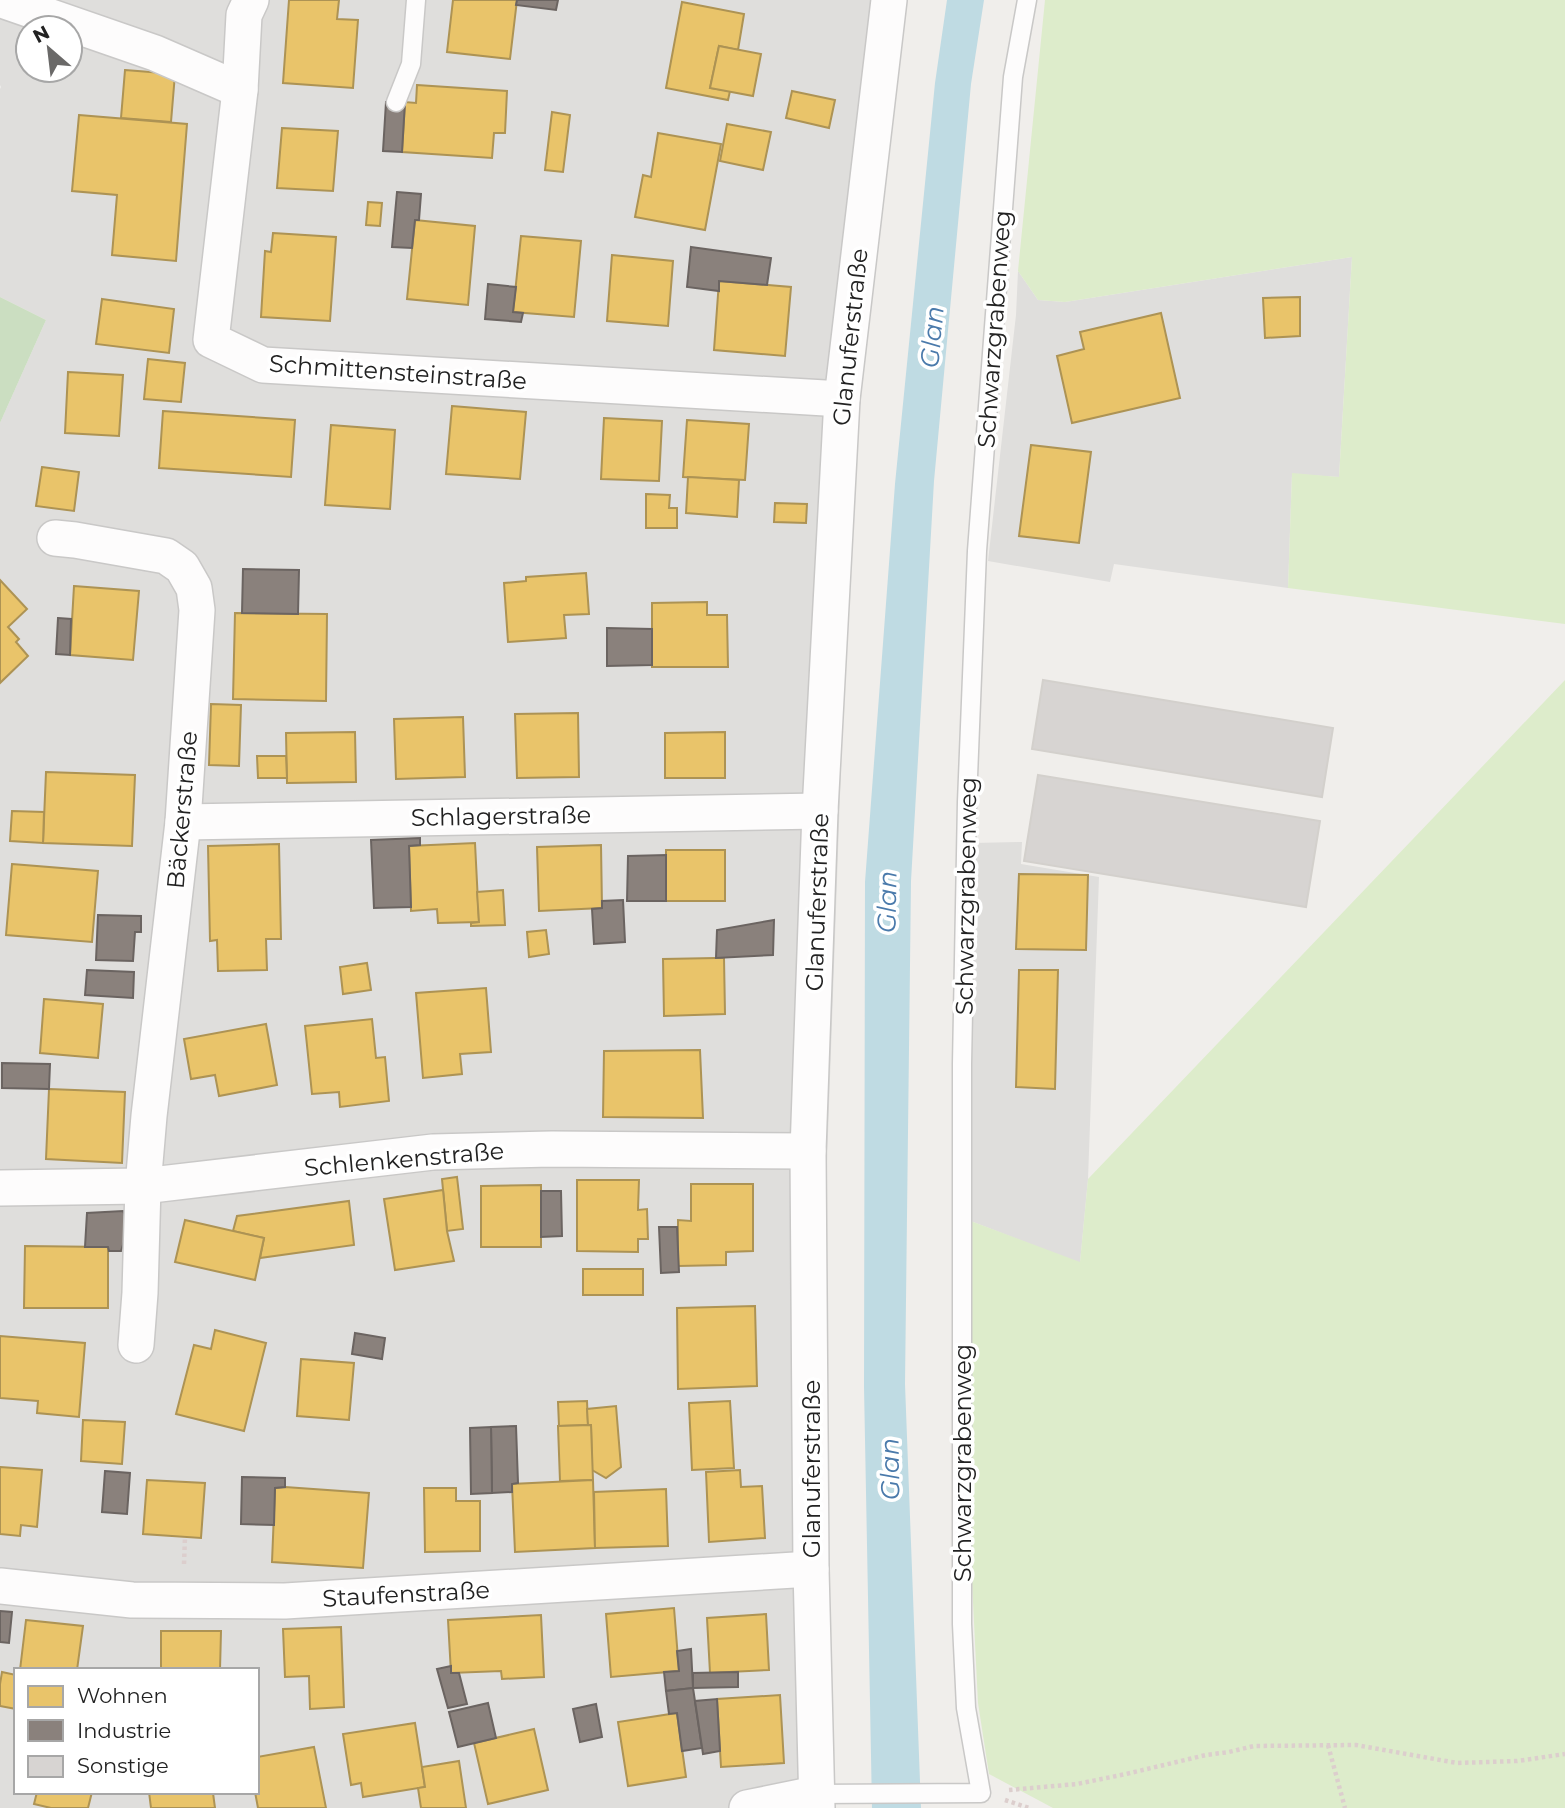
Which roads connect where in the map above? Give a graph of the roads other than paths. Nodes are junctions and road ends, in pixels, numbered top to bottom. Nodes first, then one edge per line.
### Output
1 (2, 0) edge
2 (251, 0) edge
3 (416, 0) edge
4 (889, 0) edge
5 (1027, 0) edge
6 (240, 90) junction
7 (396, 102) dead end
8 (842, 399) junction
9 (55, 538) dead end
10 (820, 811) junction
11 (183, 822) junction
12 (808, 1151) junction
13 (143, 1186) junction
14 (0, 1188) edge
15 (136, 1345) dead end
16 (811, 1569) junction
17 (0, 1586) edge
18 (816, 1801) edge
19 (747, 1808) edge

1 - 6 street
2 - 6 street, Schmittensteinstraße
3 - 7 lane
4 - 8 street, Glanuferstraße
5 - 18 lane, Schwarzgrabenweg
6 - 8 street, Schmittensteinstraße
8 - 10 street, Glanuferstraße
9 - 11 street, Bäckerstraße
10 - 11 street, Schlagerstraße
10 - 12 street, Glanuferstraße
11 - 13 street, Bäckerstraße
12 - 13 street, Schlenkenstraße
12 - 16 street, Glanuferstraße
13 - 14 street, Schlenkenstraße
13 - 15 street, Bäckerstraße
16 - 17 street, Staufenstraße
16 - 18 street, Glanuferstraße
18 - 19 street

